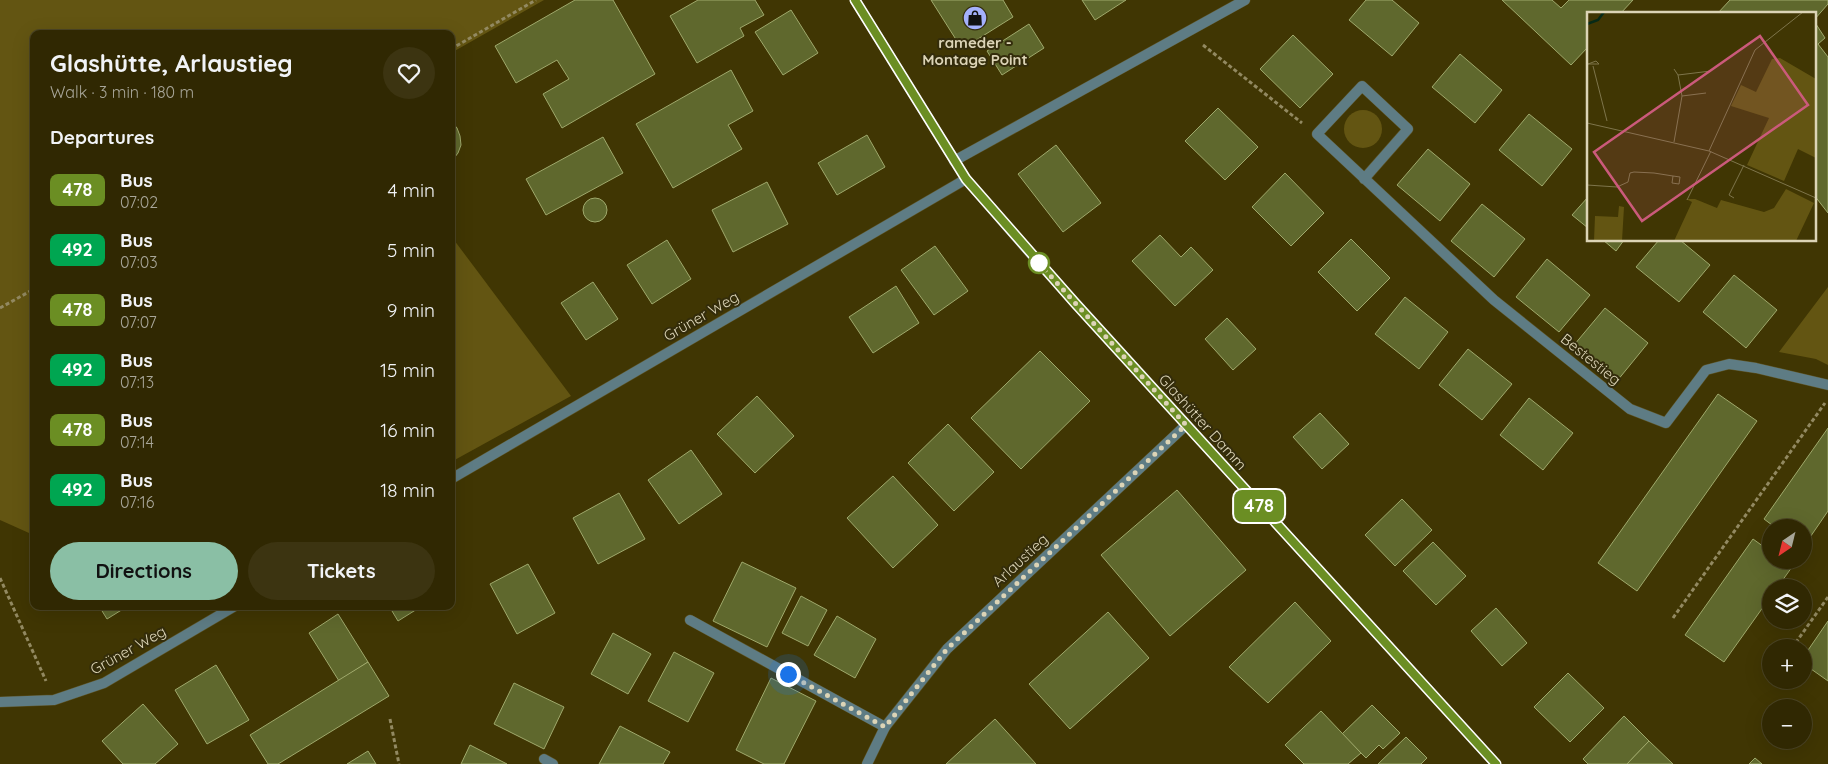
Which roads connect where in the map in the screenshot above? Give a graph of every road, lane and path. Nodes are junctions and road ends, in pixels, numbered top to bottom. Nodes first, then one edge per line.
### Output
1 (536, 0) edge
2 (856, 0) edge
3 (1245, 0) edge
4 (1187, 32) junction
5 (455, 47) edge
6 (1317, 134) junction
7 (954, 161) junction
8 (966, 179) junction
9 (1364, 179) junction
10 (30, 291) edge
11 (0, 308) edge
12 (1828, 385) edge
13 (1828, 398) edge
14 (1186, 425) junction
15 (455, 478) edge
16 (0, 578) edge
17 (1828, 597) edge
18 (228, 610) edge
19 (1673, 618) dead end
20 (690, 620) dead end
21 (1798, 639) edge
22 (54, 700) junction
23 (0, 702) edge
24 (390, 719) dead end
25 (885, 727) junction
26 (398, 764) edge
27 (867, 764) edge
28 (1496, 764) edge

1 - 5 path
2 - 7 street, Glashütter Damm
3 - 4 street
4 - 6 path
4 - 7 street
6 - 9 street, Bestestieg
6 - 9 street
7 - 8 street, Glashütter Damm
8 - 14 street, Glashütter Damm
8 - 15 street, Grüner Weg
9 - 12 street, Bestestieg
10 - 11 path
13 - 19 path
14 - 25 street, Arlaustieg
14 - 28 street, Glashütter Damm
16 - 22 path
17 - 21 path
18 - 22 street, Grüner Weg
20 - 25 street
22 - 23 street, Grüner Weg
24 - 26 path
25 - 27 street, Arlaustieg

